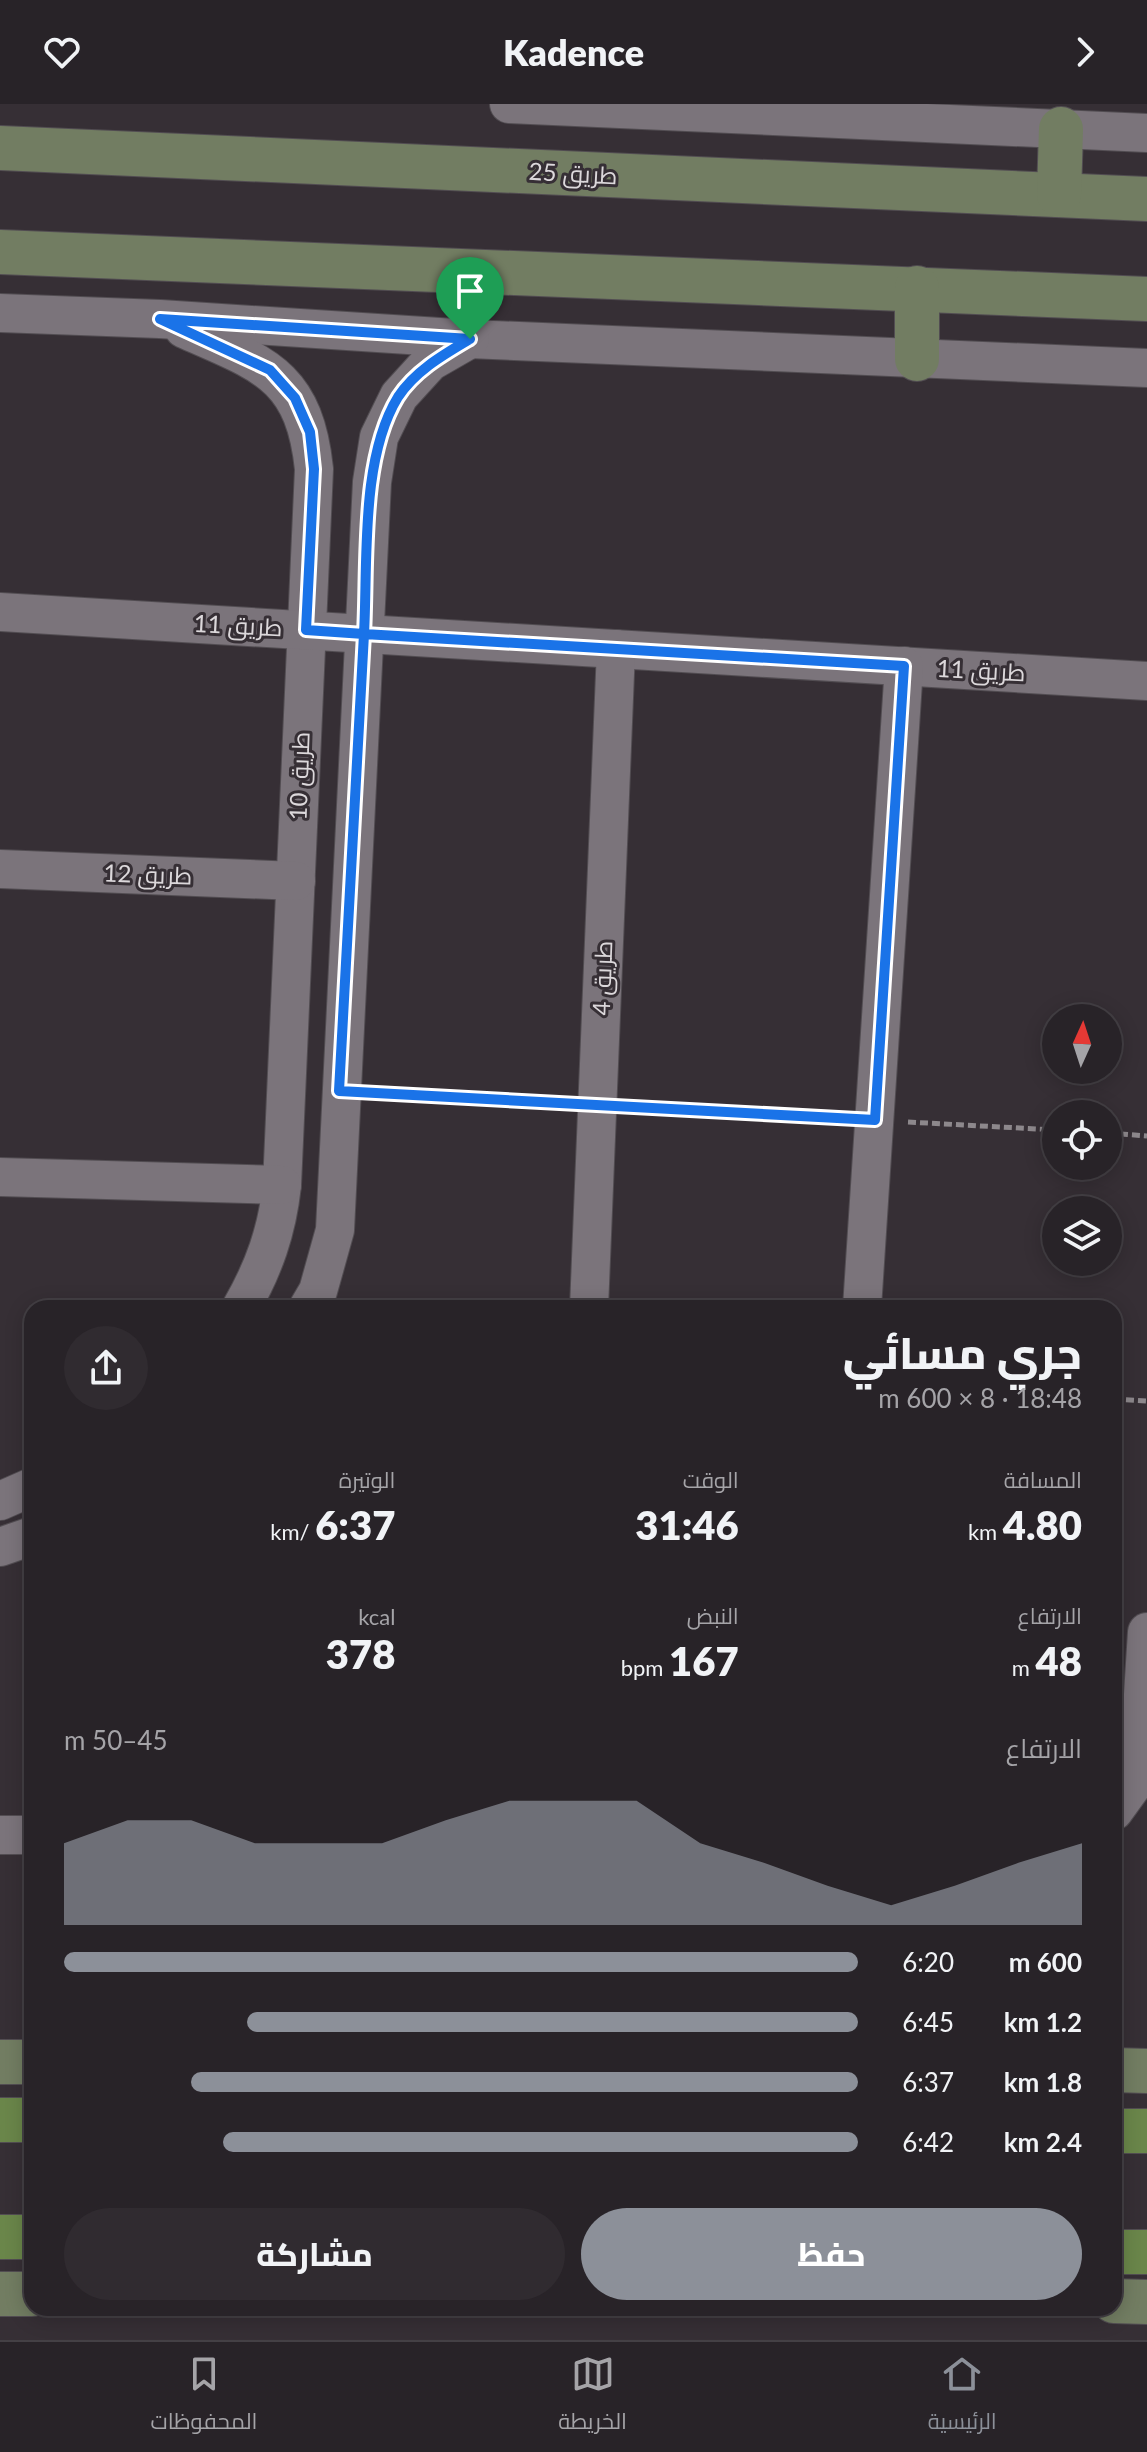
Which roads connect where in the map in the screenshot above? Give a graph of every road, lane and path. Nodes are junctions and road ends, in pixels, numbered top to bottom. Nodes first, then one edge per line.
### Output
1 (509, 104) edge
2 (728, 109) edge
3 (1061, 129) junction
4 (1147, 133) edge
5 (0, 148) edge
6 (1059, 195) junction
7 (1147, 199) edge
8 (0, 252) edge
9 (917, 288) junction
10 (1147, 299) edge
11 (0, 313) edge
12 (160, 319) junction
13 (470, 339) junction
14 (917, 359) junction
15 (1147, 368) edge
16 (0, 612) edge
17 (306, 630) junction
18 (364, 634) junction
19 (616, 649) junction
20 (904, 666) junction
21 (1147, 681) edge
22 (0, 869) edge
23 (296, 881) junction
24 (339, 1091) junction
25 (597, 1105) junction
26 (875, 1120) junction
27 (1042, 1129) edge
28 (1122, 1134) edge
29 (1147, 1136) edge
30 (0, 1177) edge
31 (282, 1185) junction
32 (278, 1224) junction
33 (335, 1230) junction
34 (245, 1300) edge
35 (313, 1300) edge
36 (589, 1300) edge
37 (863, 1300) edge
38 (1122, 1399) edge
39 (1147, 1401) edge
40 (24, 1490) edge
41 (0, 1501) edge
42 (24, 1539) edge
43 (0, 1547) edge
44 (1147, 1632) edge
45 (1122, 1800) edge
46 (0, 1835) edge
47 (24, 1835) edge
48 (0, 2062) edge
49 (24, 2062) edge
50 (1122, 2070) edge
51 (1147, 2071) edge
52 (0, 2120) edge
53 (24, 2120) edge
54 (1122, 2131) edge
55 (1147, 2131) edge
56 (0, 2237) edge
57 (24, 2237) edge
58 (1122, 2252) edge
59 (1147, 2252) edge
60 (0, 2294) edge
61 (24, 2294) edge
62 (1122, 2301) edge
63 (1147, 2302) edge

1 - 2 street
2 - 3 street
3 - 4 street
3 - 6 street
5 - 6 street, طريق 25
6 - 7 street, طريق 25
8 - 9 street
9 - 10 street
9 - 14 street
11 - 12 street
12 - 13 street
12 - 17 street, طريق 10
13 - 14 street
13 - 18 street
14 - 15 street
16 - 17 street, طريق 11
17 - 18 street, طريق 11
17 - 23 street, طريق 10
18 - 19 street, طريق 11
18 - 24 street
19 - 20 street, طريق 11
19 - 25 street, طريق 4
20 - 21 street, طريق 11
20 - 26 street
22 - 23 street, طريق 12
23 - 31 street, طريق 10
24 - 25 path
24 - 33 street
25 - 26 path
25 - 36 street, طريق 4
26 - 27 path
26 - 37 street
28 - 29 path
30 - 31 street
31 - 32 street, طريق 10
32 - 33 street
32 - 34 street, طريق 10
33 - 35 street
38 - 39 path
40 - 41 street
42 - 43 street
44 - 45 street
46 - 47 street
48 - 49 street
50 - 51 street
52 - 53 main road
54 - 55 main road
56 - 57 main road
58 - 59 main road
60 - 61 street
62 - 63 street

